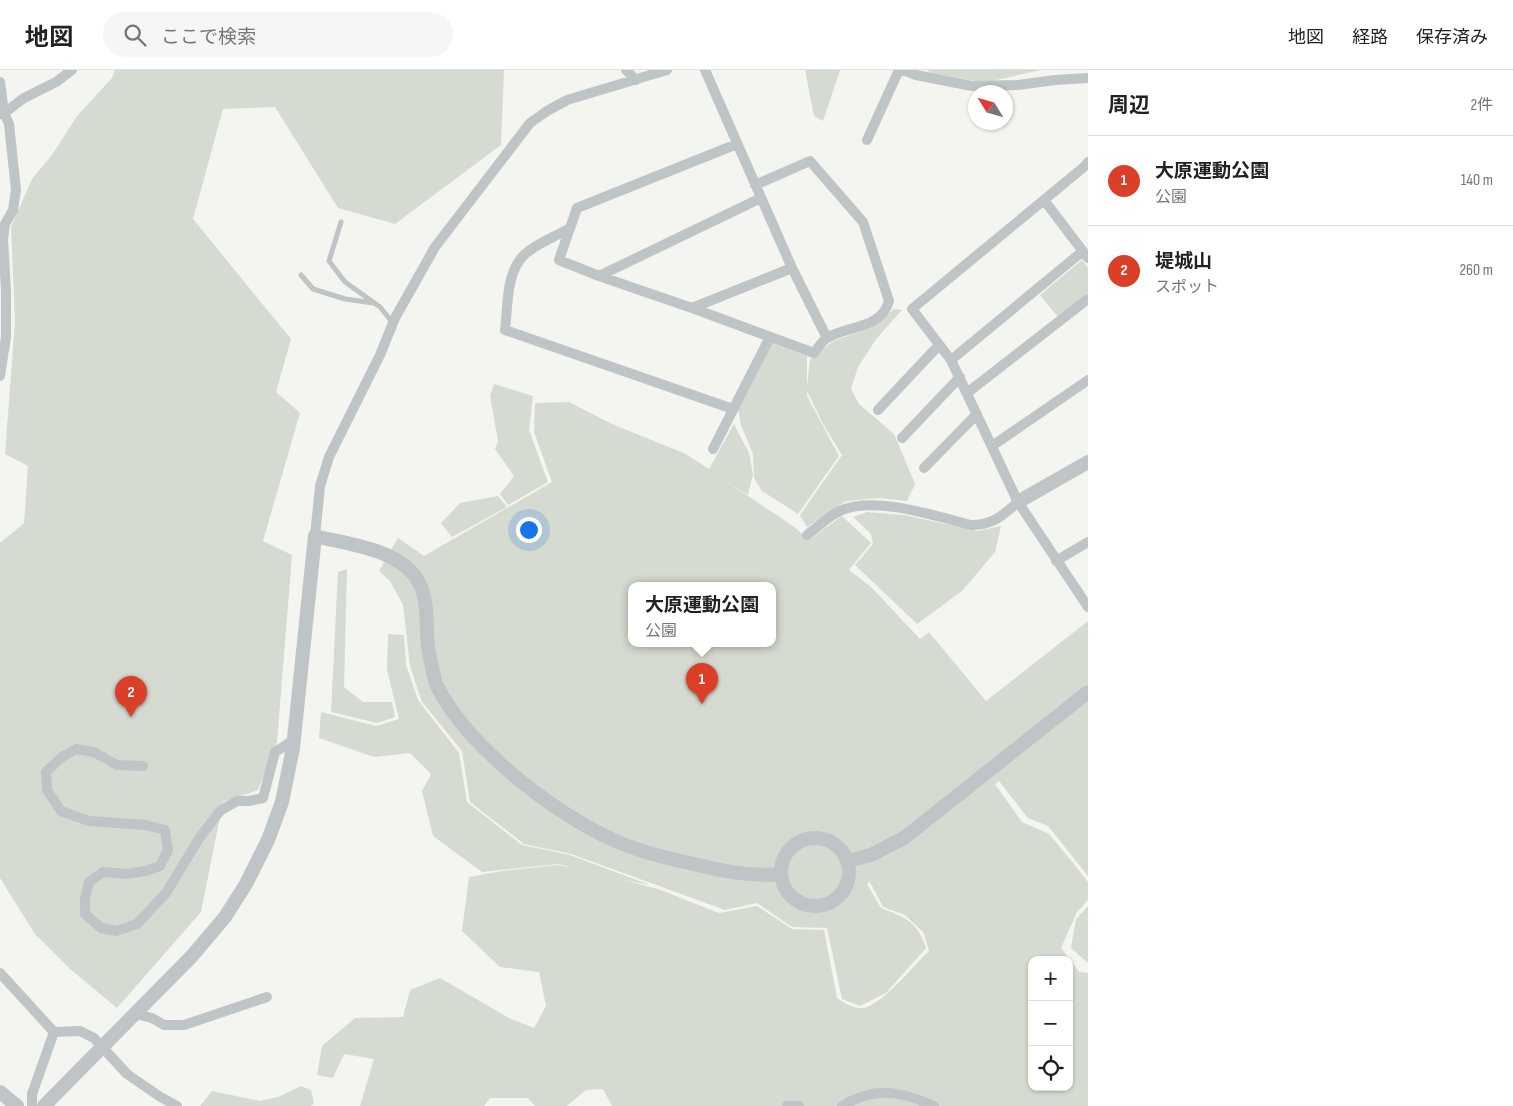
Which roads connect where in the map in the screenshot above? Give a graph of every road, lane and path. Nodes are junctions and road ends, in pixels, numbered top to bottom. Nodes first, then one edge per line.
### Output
1 (72, 70) edge
2 (626, 70) edge
3 (667, 70) edge
4 (705, 70) edge
5 (899, 70) edge
6 (903, 70) edge
7 (1088, 78) edge
8 (636, 80) junction
9 (0, 82) edge
10 (2, 113) edge
11 (868, 140) dead end
12 (737, 144) junction
13 (1088, 162) edge
14 (755, 185) junction
15 (761, 198) junction
16 (1044, 200) junction
17 (341, 222) dead end
18 (570, 228) junction
19 (1085, 255) edge
20 (792, 268) junction
21 (301, 275) dead end
22 (599, 276) junction
23 (1088, 299) edge
24 (373, 303) junction
25 (692, 308) junction
26 (393, 324) junction
27 (770, 337) junction
28 (827, 338) junction
29 (939, 345) junction
30 (951, 360) junction
31 (0, 376) edge
32 (960, 377) junction
33 (1088, 380) edge
34 (967, 394) junction
35 (733, 409) junction
36 (878, 410) dead end
37 (977, 414) junction
38 (902, 438) dead end
39 (992, 446) junction
40 (714, 450) dead end
41 (1088, 462) edge
42 (924, 468) dead end
43 (1018, 502) junction
44 (808, 535) dead end
45 (315, 536) junction
46 (1088, 542) edge
47 (1056, 561) junction
48 (1088, 608) edge
49 (1088, 692) edge
50 (294, 740) junction
51 (142, 766) dead end
52 (847, 861) junction
53 (780, 874) junction
54 (0, 973) edge
55 (267, 996) dead end
56 (136, 1014) junction
57 (54, 1032) junction
58 (103, 1048) junction
59 (0, 1092) edge
60 (17, 1106) edge
61 (32, 1106) edge
62 (44, 1106) edge
63 (177, 1106) edge
64 (787, 1106) edge
65 (800, 1106) edge
66 (842, 1106) edge
67 (934, 1106) edge

1 - 10 street
2 - 8 street
3 - 8 street
4 - 12 street
5 - 11 street
6 - 7 street
8 - 26 street
9 - 10 street
10 - 31 street
12 - 14 street
12 - 18 street
13 - 16 street
14 - 15 street
14 - 28 street
15 - 20 street
15 - 22 street
16 - 19 street
16 - 29 street
17 - 24 lane
18 - 22 street
18 - 35 street
19 - 30 street
20 - 25 street
20 - 28 street
21 - 24 lane
22 - 25 street
23 - 34 street
24 - 26 lane
25 - 27 street
26 - 45 street
27 - 28 street
27 - 35 street
29 - 30 street
29 - 36 street
30 - 32 street
32 - 34 street
32 - 38 street
33 - 39 street
34 - 37 street
35 - 40 street
37 - 39 street
37 - 42 street
39 - 43 street
41 - 43 street
43 - 44 street
43 - 47 street
45 - 50 street
45 - 53 street
46 - 47 street
47 - 48 street
49 - 52 street
50 - 51 street
50 - 56 street
52 - 53 street
52 - 53 street
54 - 57 street
55 - 56 street
56 - 58 street
57 - 58 street
57 - 61 street
58 - 62 street
58 - 63 street
59 - 60 street
64 - 65 street
66 - 67 street

